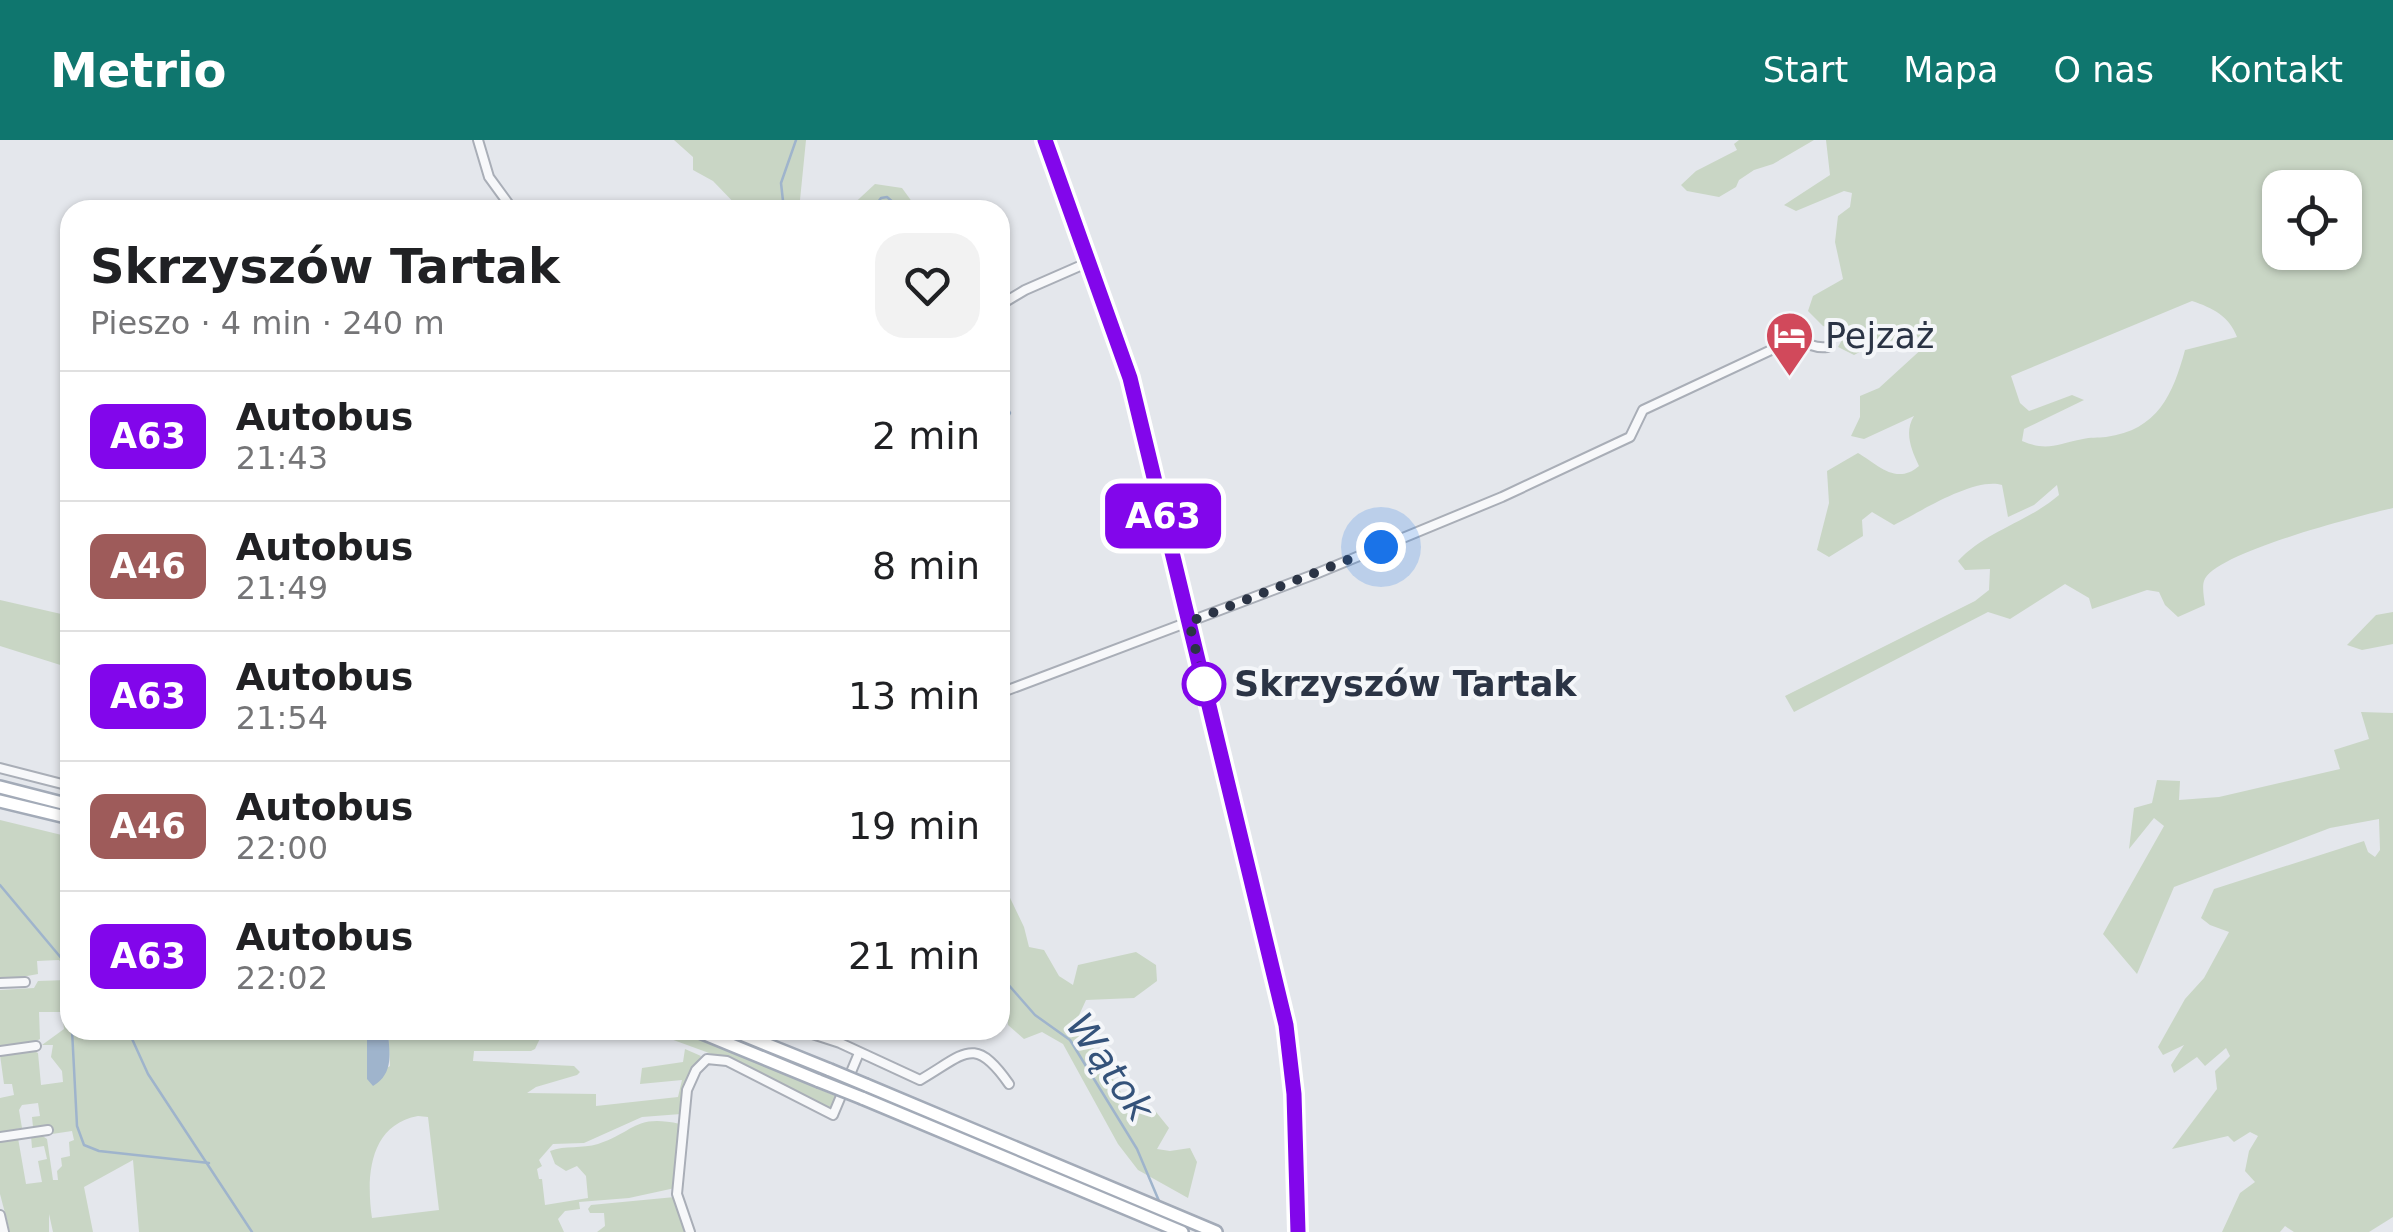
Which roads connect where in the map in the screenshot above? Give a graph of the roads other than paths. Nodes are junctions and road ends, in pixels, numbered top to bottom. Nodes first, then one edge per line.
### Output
1 (478, 140) edge
2 (1046, 140) edge
3 (506, 200) edge
4 (1089, 262) junction
5 (1010, 299) edge
6 (1827, 347) dead end
7 (1189, 622) junction
8 (1010, 689) edge
9 (0, 768) edge
10 (60, 783) edge
11 (0, 787) edge
12 (0, 801) edge
13 (60, 802) edge
14 (60, 816) edge
15 (25, 982) dead end
16 (0, 983) edge
17 (719, 1040) edge
18 (756, 1040) edge
19 (826, 1040) edge
20 (36, 1046) dead end
21 (0, 1051) edge
22 (859, 1053) junction
23 (1009, 1084) dead end
24 (864, 1092) junction
25 (48, 1130) dead end
26 (0, 1137) edge
27 (0, 1215) edge
28 (4, 1232) edge
29 (690, 1232) edge
30 (1182, 1232) edge
31 (1216, 1232) edge
32 (1298, 1232) edge

1 - 3 street
2 - 4 street
4 - 5 street
4 - 7 street
6 - 7 street
7 - 8 street
7 - 32 street
9 - 10 street
11 - 13 main road
12 - 14 main road
15 - 16 street
17 - 24 main road, bridge
18 - 24 main road, bridge
19 - 22 street
20 - 21 street
22 - 23 street
22 - 29 street
24 - 30 main road
24 - 31 main road
25 - 26 street
27 - 28 street

